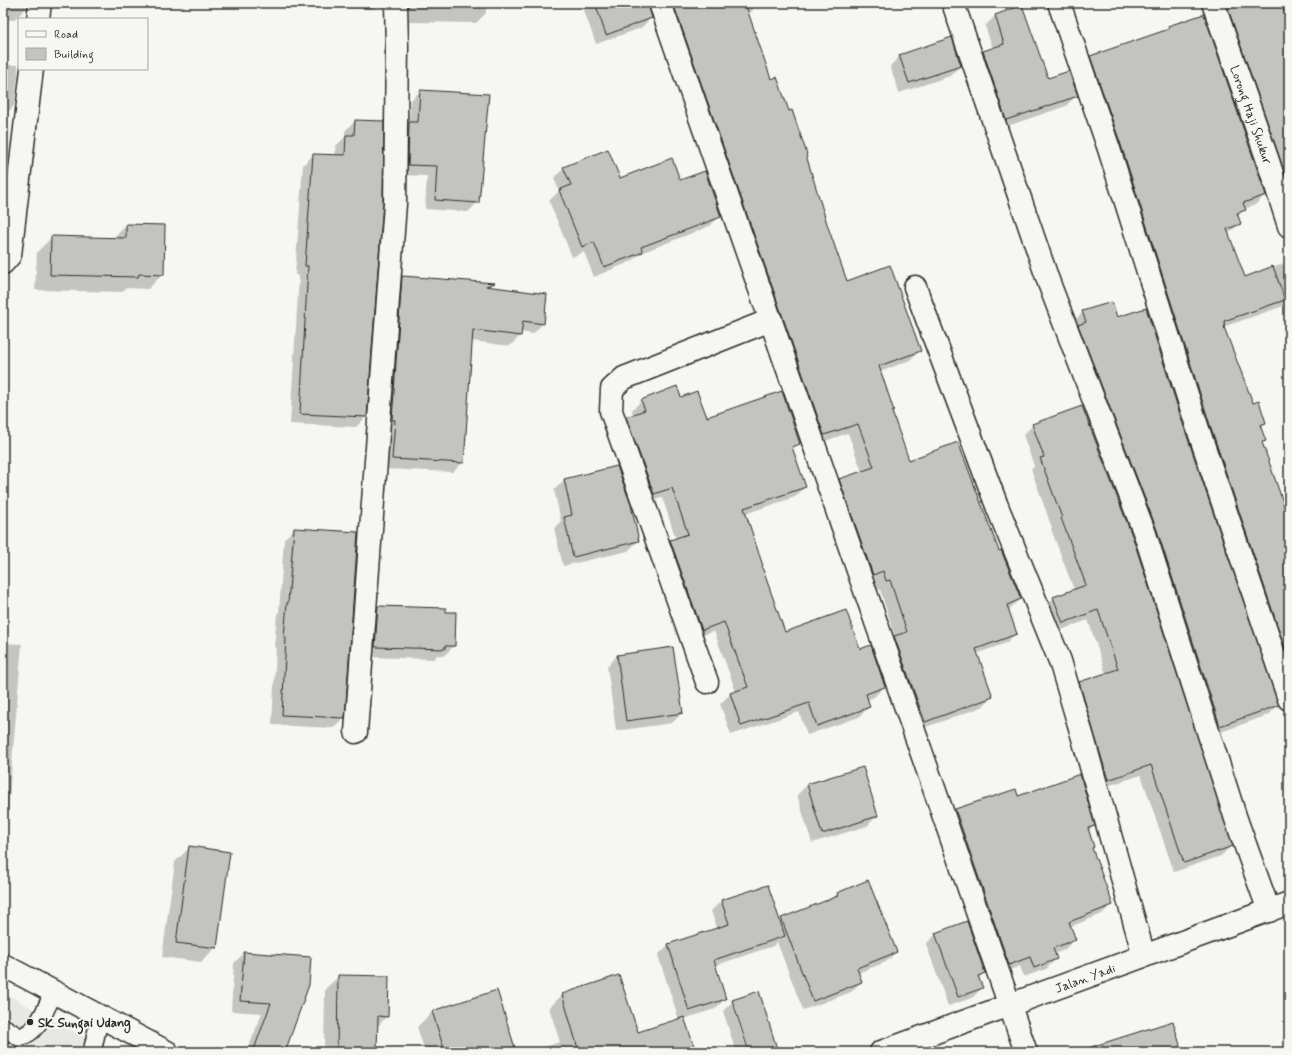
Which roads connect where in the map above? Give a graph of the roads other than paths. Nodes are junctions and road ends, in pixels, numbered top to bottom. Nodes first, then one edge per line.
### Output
1 (40, 3) edge
2 (396, 3) edge
3 (660, 3) edge
4 (953, 3) edge
5 (1059, 3) edge
6 (1213, 3) edge
7 (38, 18) edge
8 (32, 70) edge
9 (1289, 226) edge
10 (3, 263) edge
11 (915, 287) dead end
12 (771, 320) junction
13 (706, 682) dead end
14 (1289, 699) edge
15 (356, 732) dead end
16 (1279, 907) edge
17 (1144, 956) junction
18 (3, 965) edge
19 (54, 992) junction
20 (1009, 1005) junction
21 (100, 1016) junction
22 (3, 1027) edge
23 (92, 1052) edge
24 (166, 1052) edge
25 (881, 1052) edge
26 (1026, 1052) edge

1 - 7 street
2 - 15 street
3 - 12 street
4 - 16 street
5 - 14 street
6 - 9 street, Lorong Haji Shukur
8 - 10 street
11 - 17 street
12 - 13 street
12 - 20 street
16 - 17 street, Jalan Yadi
17 - 20 street, Jalan Yadi
18 - 19 street
19 - 21 street
19 - 22 lane
20 - 25 street, Jalan Yadi
20 - 26 street
21 - 23 lane
21 - 24 street

